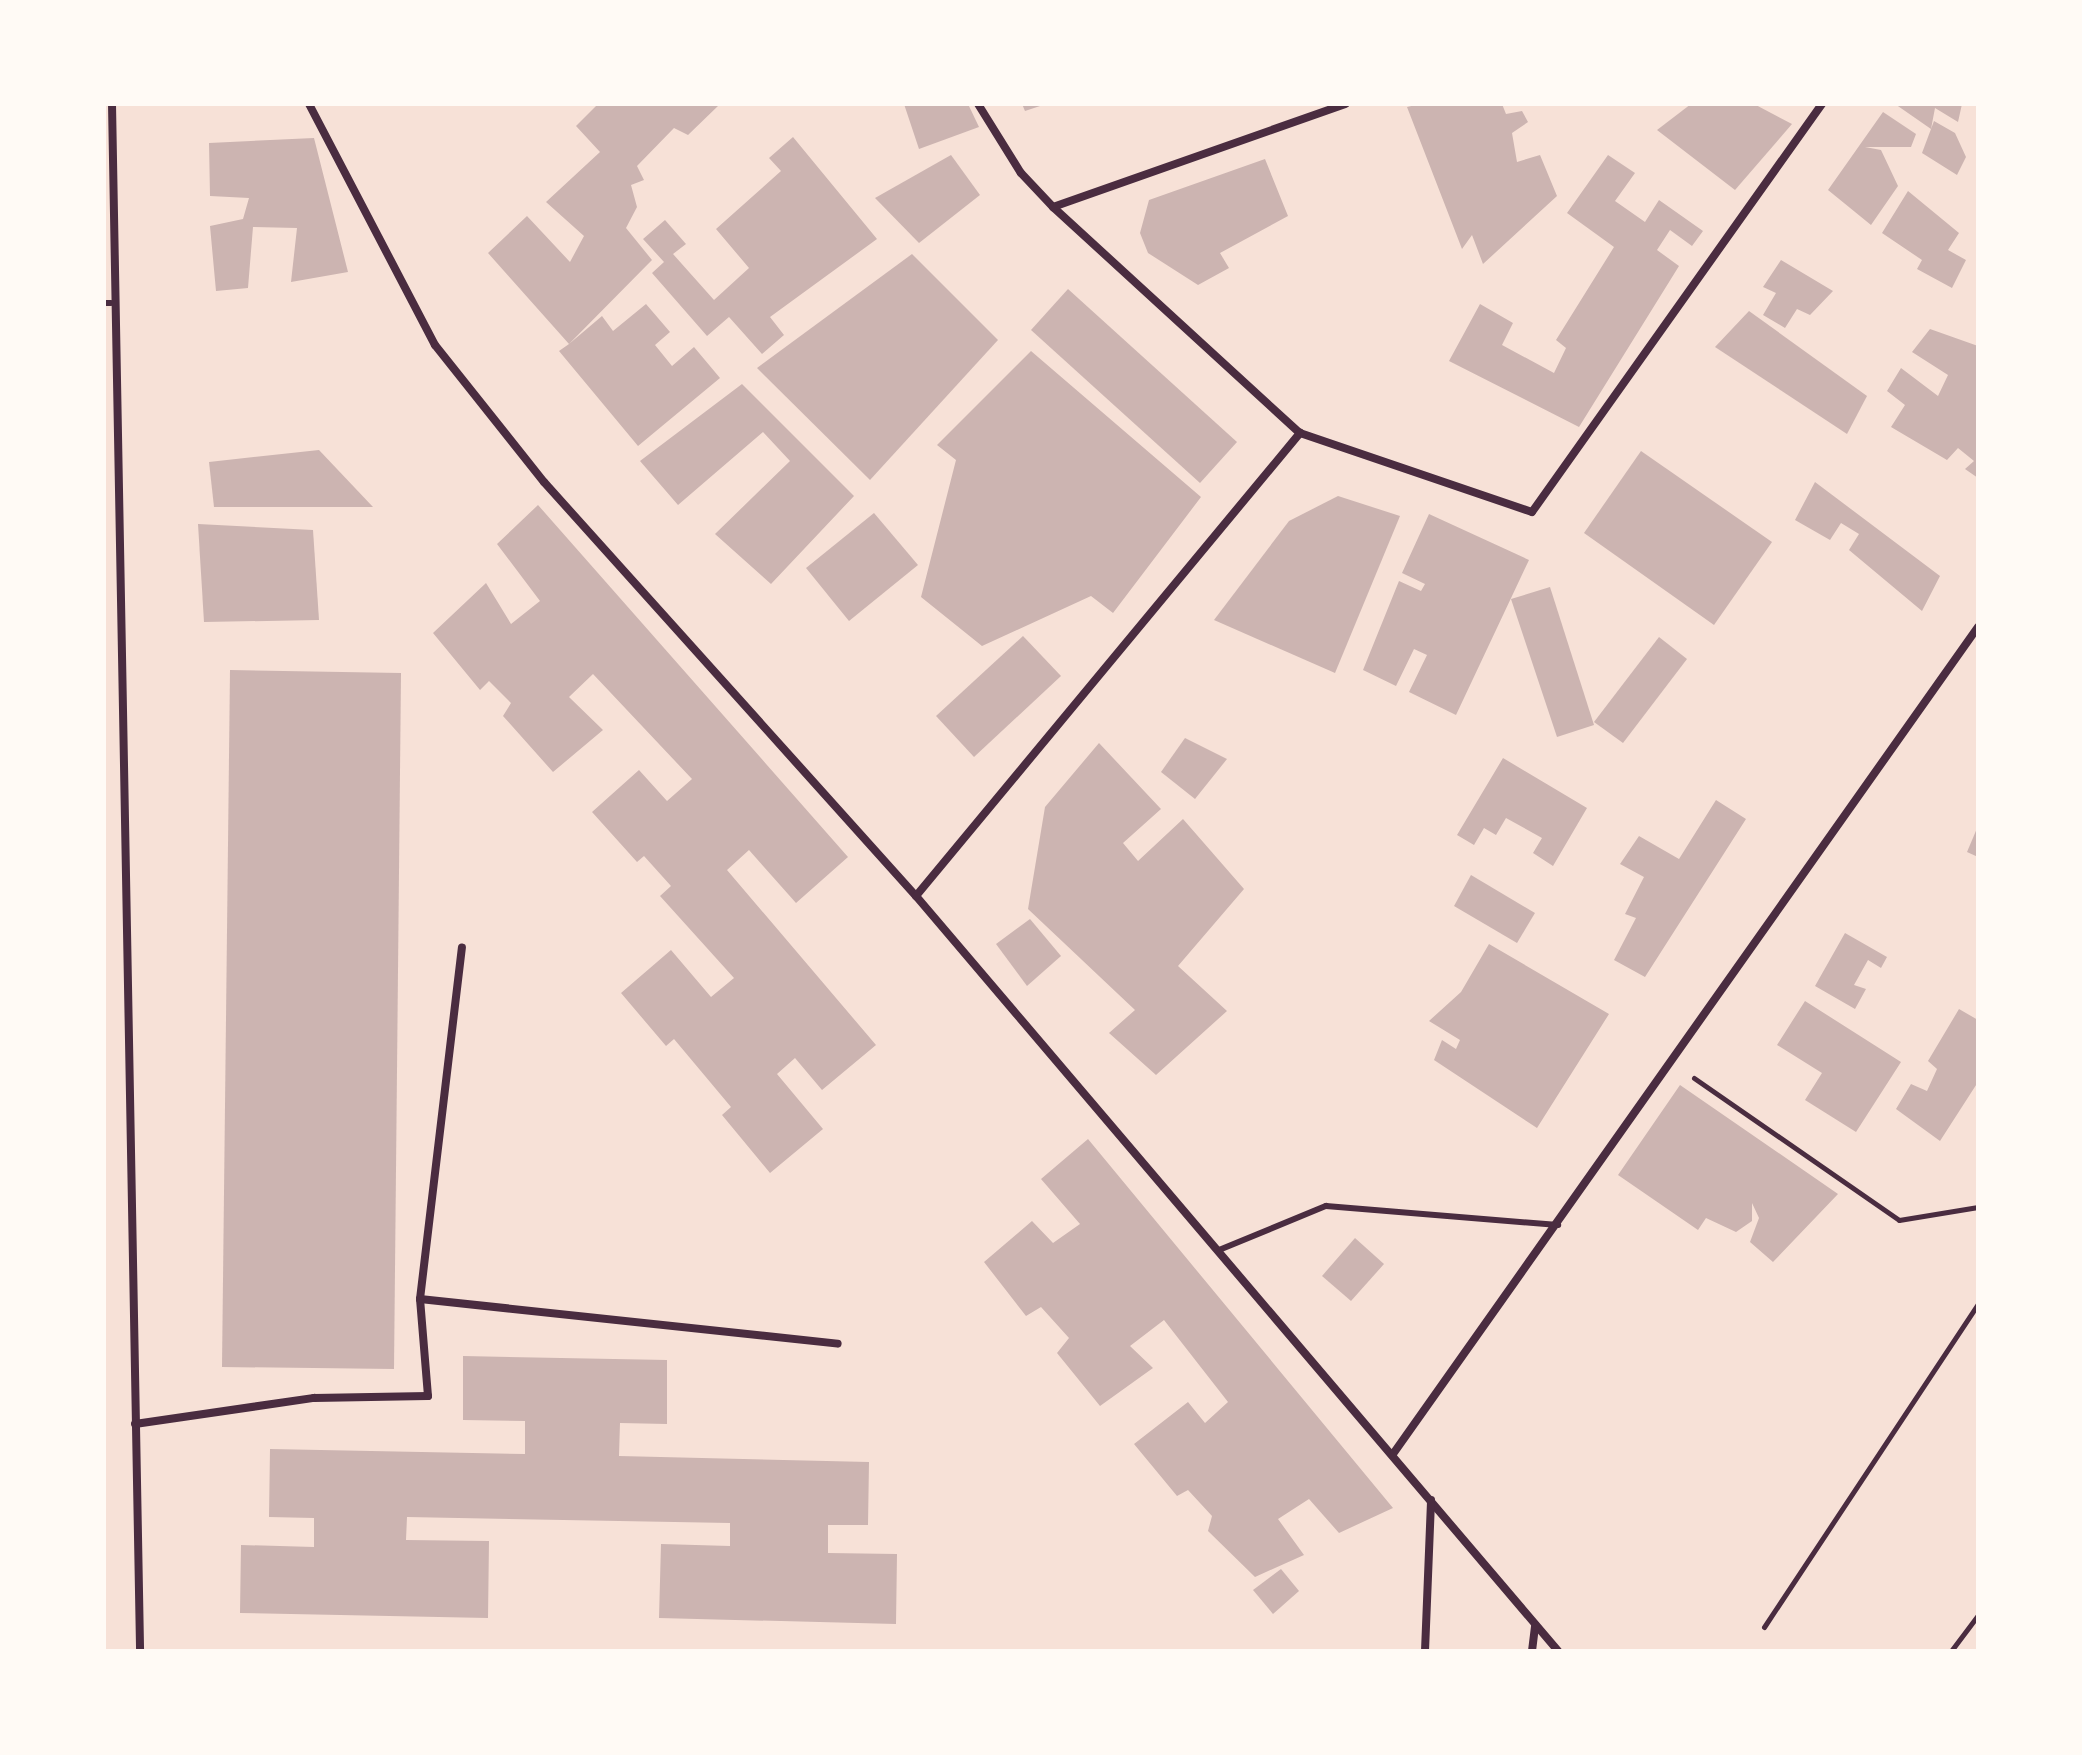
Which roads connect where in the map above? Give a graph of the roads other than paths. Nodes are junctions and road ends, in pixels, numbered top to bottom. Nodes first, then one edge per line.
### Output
1 (112, 104) edge
2 (309, 104) edge
3 (978, 104) edge
4 (1345, 104) edge
5 (1822, 104) edge
6 (1053, 207) junction
7 (108, 303) edge
8 (1300, 433) junction
9 (1978, 627) edge
10 (916, 896) junction
11 (462, 948) dead end
12 (1558, 1225) junction
13 (1219, 1250) junction
14 (420, 1299) junction
15 (838, 1344) dead end
16 (135, 1424) junction
17 (1393, 1454) junction
18 (1431, 1499) junction
19 (1535, 1625) junction
20 (140, 1651) edge
21 (1425, 1651) edge
22 (1532, 1651) edge
23 (1558, 1651) edge

1 - 7 street
2 - 10 street
3 - 6 street
4 - 6 street
5 - 8 street
6 - 8 street
7 - 16 street
8 - 10 street
9 - 12 street
10 - 13 street
11 - 14 street
12 - 13 lane
12 - 17 street
13 - 17 street
14 - 15 street
14 - 16 street
16 - 20 street
17 - 18 street
18 - 19 street
18 - 21 street
19 - 22 street
19 - 23 street

